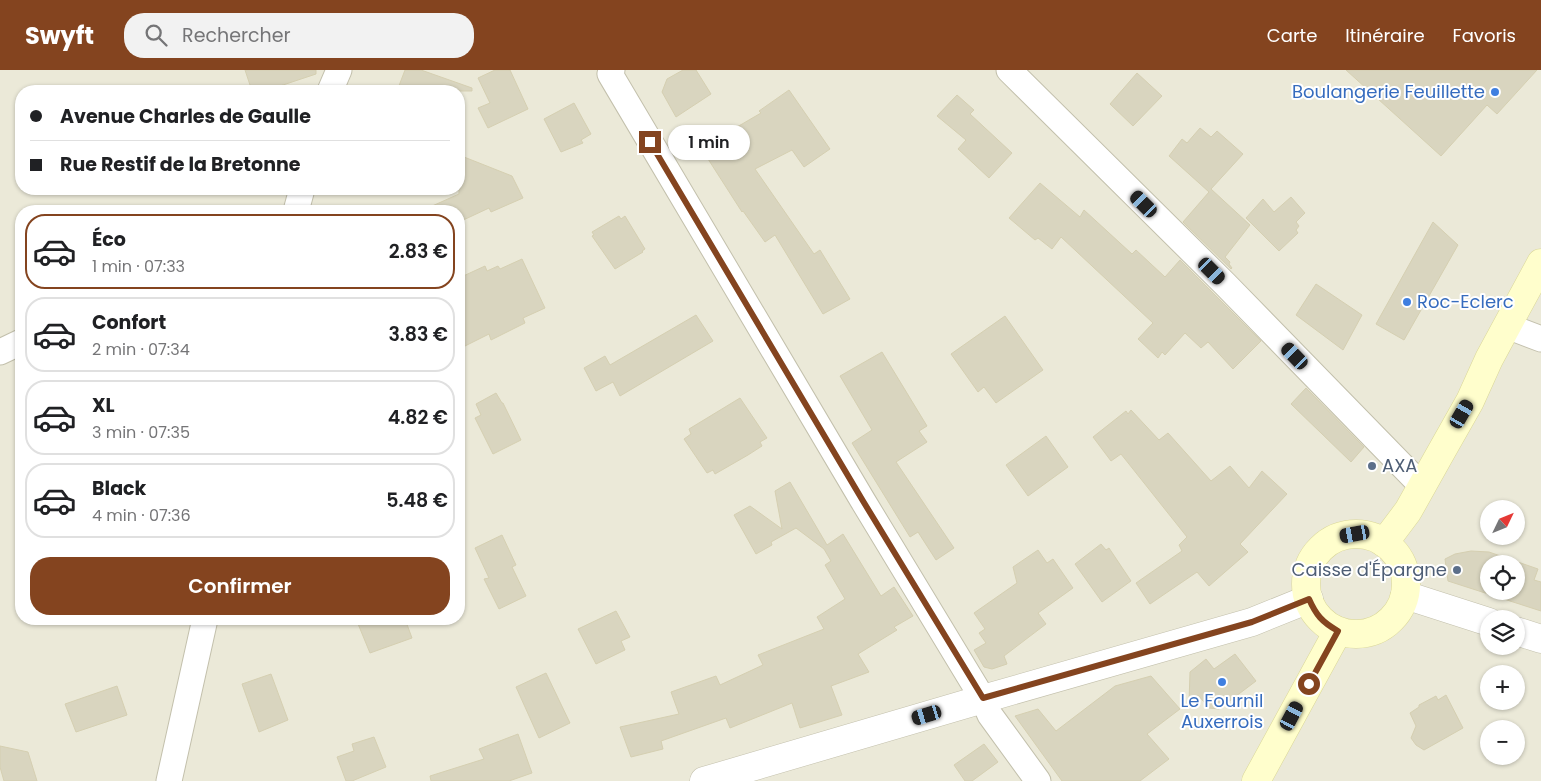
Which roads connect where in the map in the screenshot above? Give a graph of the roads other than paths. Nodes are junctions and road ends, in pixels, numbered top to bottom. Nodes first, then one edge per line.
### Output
1 (339, 70) edge
2 (612, 70) edge
3 (1009, 70) edge
4 (333, 85) edge
5 (1541, 263) edge
6 (1507, 326) junction
7 (1541, 339) edge
8 (15, 345) edge
9 (0, 352) edge
10 (1422, 486) junction
11 (1384, 543) junction
12 (1406, 595) junction
13 (1309, 599) junction
14 (1480, 619) edge
15 (204, 625) edge
16 (1338, 631) junction
17 (1525, 634) edge
18 (1541, 639) edge
19 (983, 698) junction
20 (169, 781) edge
21 (704, 781) edge
22 (1038, 781) edge
23 (1256, 781) edge

1 - 4 street
2 - 19 street
3 - 10 street
5 - 6 main road
6 - 7 street
6 - 10 main road
8 - 9 street
10 - 11 main road
11 - 12 main road
11 - 13 main road
12 - 14 street
12 - 16 main road
13 - 16 main road
13 - 19 street
15 - 20 street
16 - 23 main road
17 - 18 street
19 - 21 street
19 - 22 street

